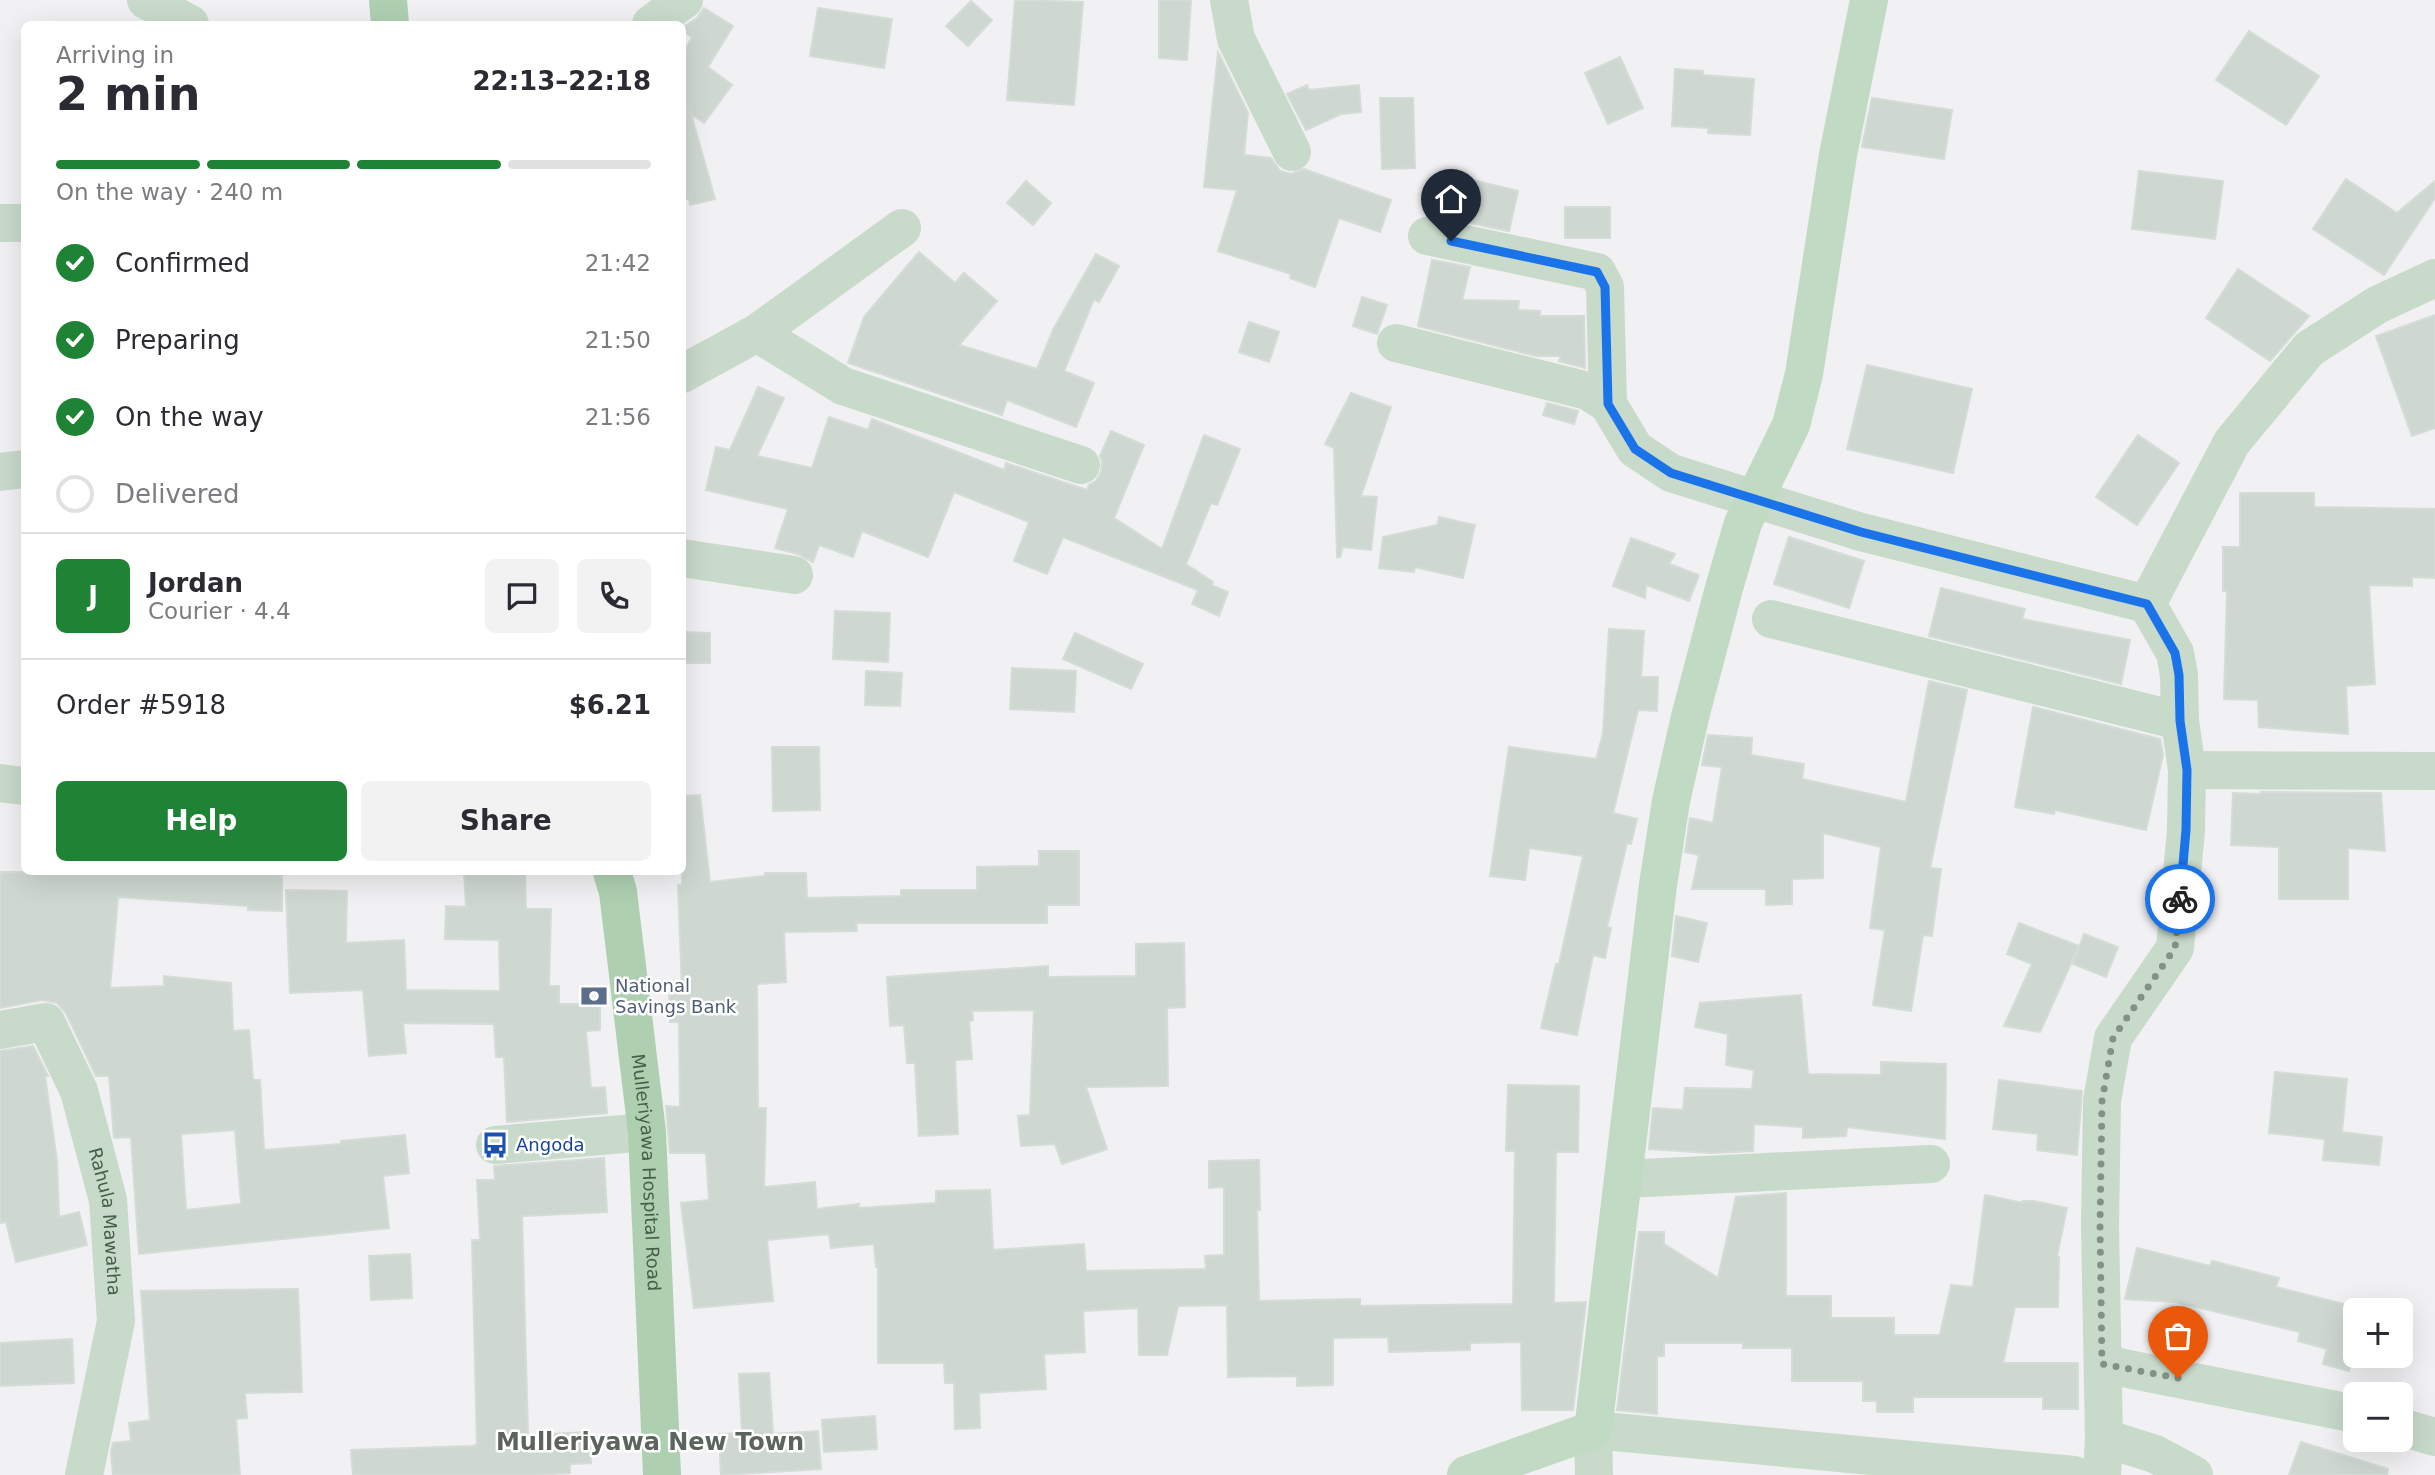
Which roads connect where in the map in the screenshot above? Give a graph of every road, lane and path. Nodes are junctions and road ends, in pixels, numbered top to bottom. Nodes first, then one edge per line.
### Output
1 (146, 0) edge
2 (388, 0) edge
3 (684, 0) edge
4 (1229, 0) edge
5 (1868, 0) edge
6 (184, 21) edge
7 (390, 21) edge
8 (655, 21) edge
9 (1292, 152) dead end
10 (0, 223) edge
11 (21, 223) edge
12 (902, 228) dead end
13 (1427, 236) dead end
14 (2435, 278) edge
15 (757, 333) junction
16 (1396, 343) dead end
17 (686, 372) edge
18 (1608, 404) junction
19 (1081, 465) dead end
20 (21, 469) edge
21 (0, 472) edge
22 (1756, 498) junction
23 (686, 559) edge
24 (794, 575) dead end
25 (2147, 604) junction
26 (1771, 619) dead end
27 (2180, 721) junction
28 (2187, 770) junction
29 (2435, 771) edge
30 (0, 783) edge
31 (21, 786) edge
32 (613, 875) edge
33 (0, 1030) edge
34 (647, 1132) junction
35 (495, 1145) dead end
36 (1931, 1164) dead end
37 (1623, 1179) junction
38 (2102, 1364) junction
39 (2343, 1411) edge
40 (1593, 1430) junction
41 (2413, 1431) edge
42 (2435, 1437) edge
43 (2104, 1438) junction
44 (84, 1475) edge
45 (662, 1475) edge
46 (1466, 1475) edge
47 (1594, 1475) edge
48 (2074, 1475) edge
49 (2102, 1475) edge
50 (2194, 1475) edge

1 - 6 street
2 - 7 main road
3 - 8 street
4 - 9 street
5 - 22 street
10 - 11 street
12 - 15 street
13 - 18 street
14 - 25 street
15 - 17 street
15 - 19 street
16 - 18 street
18 - 22 street
20 - 21 street
22 - 25 street
22 - 37 street
23 - 24 street
25 - 27 street
26 - 27 street
27 - 28 street
28 - 29 street
28 - 38 street
30 - 31 street
32 - 34 main road, Mulleriyawa Hospital Road
33 - 44 street, Rahula Mawatha
34 - 35 street
34 - 45 main road, Mulleriyawa Hospital Road
36 - 37 street
37 - 40 street
38 - 39 street
38 - 43 street
40 - 46 street
40 - 47 street
40 - 48 street
41 - 42 street
43 - 49 street
43 - 50 street

